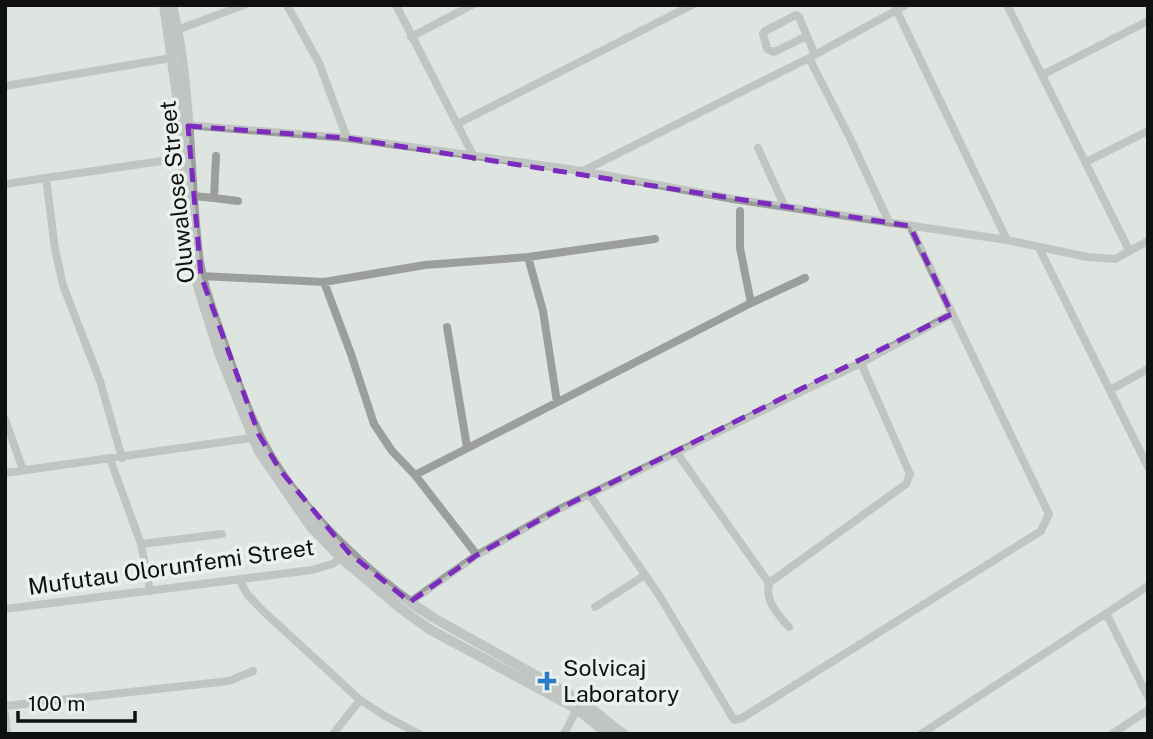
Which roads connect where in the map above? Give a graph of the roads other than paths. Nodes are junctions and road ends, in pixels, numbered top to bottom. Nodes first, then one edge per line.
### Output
1 (164, 5) edge
2 (172, 5) edge
3 (244, 5) edge
4 (287, 5) edge
5 (396, 5) edge
6 (472, 5) edge
7 (692, 5) edge
8 (906, 5) edge
9 (1007, 5) edge
10 (895, 8) edge
11 (1148, 21) edge
12 (177, 30) junction
13 (807, 36) junction
14 (411, 37) junction
15 (812, 57) junction
16 (171, 58) junction
17 (1042, 75) junction
18 (5, 86) edge
19 (457, 124) junction
20 (184, 125) junction
21 (1148, 131) edge
22 (347, 138) junction
23 (758, 148) dead end
24 (216, 156) dead end
25 (474, 157) junction
26 (182, 158) junction
27 (1086, 162) junction
28 (583, 171) junction
29 (46, 178) junction
30 (5, 184) edge
31 (194, 196) junction
32 (214, 198) junction
33 (239, 201) dead end
34 (784, 205) junction
35 (740, 211) dead end
36 (889, 222) junction
37 (910, 226) junction
38 (655, 239) dead end
39 (1007, 240) junction
40 (1148, 241) edge
41 (1039, 248) junction
42 (1129, 250) junction
43 (528, 257) junction
44 (201, 276) junction
45 (805, 278) dead end
46 (324, 282) junction
47 (751, 303) junction
48 (951, 314) junction
49 (447, 327) dead end
50 (861, 363) junction
51 (1148, 369) edge
52 (1110, 390) junction
53 (557, 402) junction
54 (5, 419) edge
55 (251, 438) junction
56 (467, 447) junction
57 (677, 453) junction
58 (122, 458) junction
59 (110, 459) junction
60 (1148, 467) edge
61 (23, 470) junction
62 (5, 473) edge
63 (415, 475) junction
64 (590, 495) junction
65 (222, 534) dead end
66 (141, 544) junction
67 (477, 555) junction
68 (341, 558) junction
69 (645, 575) junction
70 (240, 581) junction
71 (769, 583) junction
72 (1148, 586) edge
73 (150, 591) junction
74 (410, 602) junction
75 (595, 607) dead end
76 (5, 609) edge
77 (1106, 613) junction
78 (789, 627) dead end
79 (253, 671) dead end
80 (1148, 697) edge
81 (360, 700) junction
82 (5, 706) edge
83 (577, 709) junction
84 (1148, 710) edge
85 (5, 713) edge
86 (8, 734) edge
87 (333, 734) edge
88 (419, 734) edge
89 (564, 734) edge
90 (608, 734) edge
91 (623, 734) edge
92 (921, 734) edge
93 (1112, 734) edge

1 - 16 street, Oluwalose Street
2 - 12 street, Oluwalose Street
3 - 12 street
4 - 22 street
5 - 14 street
6 - 14 street
7 - 19 street
8 - 10 street
9 - 17 street
10 - 15 street
10 - 39 street
11 - 17 street
12 - 20 street, Oluwalose Street
13 - 13 street
13 - 15 street
14 - 19 street
15 - 28 street
15 - 36 street
16 - 18 street
16 - 20 street, Oluwalose Street
17 - 27 street
19 - 25 street
20 - 22 street
20 - 26 street, Oluwalose Street
20 - 31 street, Oluwalose Street
21 - 27 street
22 - 25 street
23 - 34 street
24 - 32 street
25 - 28 street
26 - 29 street
26 - 55 street, Oluwalose Street
27 - 42 street
28 - 34 street
29 - 30 street
29 - 58 street
31 - 32 street
31 - 44 street, Oluwalose Street
32 - 33 street
34 - 36 street
35 - 47 street
36 - 37 street
37 - 39 street
37 - 48 street
38 - 43 street
39 - 41 street
40 - 42 street
41 - 42 street
41 - 52 street
43 - 46 street
43 - 53 street
44 - 46 street
44 - 74 street, Oluwalose Street
45 - 47 street
46 - 63 street
47 - 53 street
48 - 50 street
48 - 69 street
49 - 56 street
50 - 57 street
50 - 71 street
51 - 52 street
52 - 60 street
53 - 56 street
54 - 61 street
55 - 58 street
55 - 68 street, Oluwalose Street
56 - 63 street
57 - 64 street
57 - 71 street
58 - 59 street
59 - 61 street
59 - 66 street
61 - 62 street
63 - 67 street
64 - 67 street
64 - 69 street
65 - 66 street
66 - 73 street
67 - 74 street
68 - 70 street, Mufutau Olorunfemi Street
68 - 83 street, Oluwalose Street
69 - 75 street
70 - 73 street, Mufutau Olorunfemi Street
70 - 81 street
71 - 78 street
72 - 77 street
73 - 76 street, Mufutau Olorunfemi Street
74 - 91 street, Oluwalose Street
77 - 80 street
77 - 92 street
79 - 82 street
81 - 87 street
81 - 88 street
83 - 89 street
83 - 90 street, Oluwalose Street
84 - 93 street
85 - 86 street

